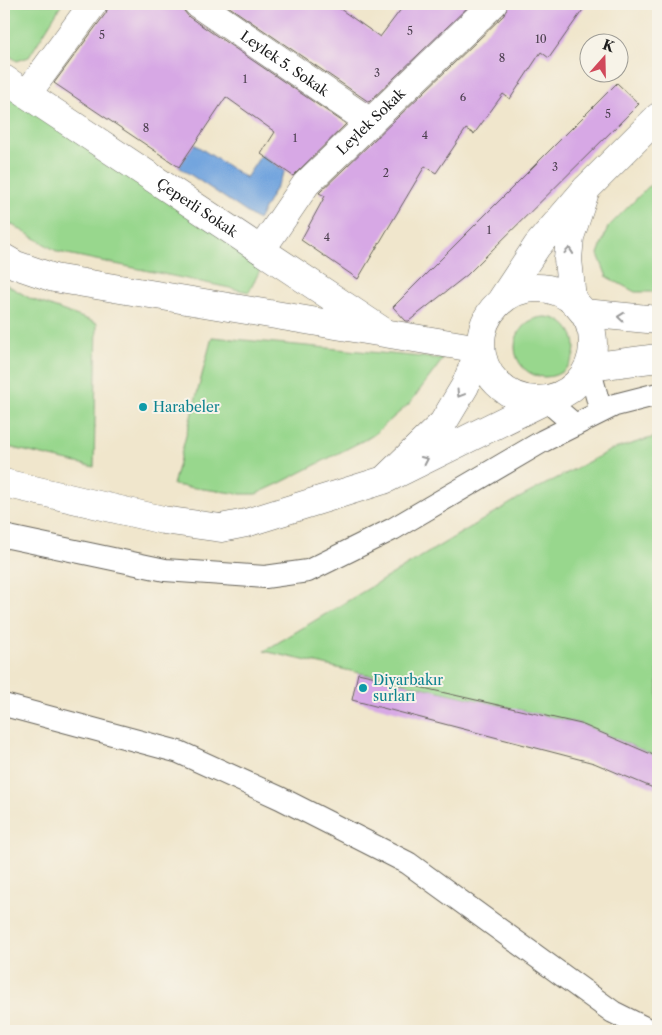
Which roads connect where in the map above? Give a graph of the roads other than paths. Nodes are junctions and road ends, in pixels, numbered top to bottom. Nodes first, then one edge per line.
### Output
1 (92, 4) edge
2 (198, 4) edge
3 (493, 4) edge
4 (4, 79) edge
5 (26, 94) junction
6 (658, 117) edge
7 (370, 122) junction
8 (586, 189) junction
9 (261, 250) junction
10 (4, 258) edge
11 (502, 299) junction
12 (578, 306) junction
13 (658, 320) edge
14 (391, 336) junction
15 (480, 349) junction
16 (658, 358) edge
17 (589, 367) junction
18 (658, 394) edge
19 (546, 400) junction
20 (601, 412) junction
21 (575, 425) junction
22 (384, 480) junction
23 (4, 483) edge
24 (4, 536) edge
25 (4, 705) edge
26 (652, 1031) edge

1 - 5 street
2 - 7 street, Leylek 5. Sokak
3 - 7 street, Leylek Sokak
4 - 5 street, Çeperli Sokak
5 - 9 street, Çeperli Sokak
6 - 8 street
7 - 9 street, Leylek Sokak
8 - 11 street
12 -> 8 street
9 - 14 street, Çeperli Sokak
10 - 14 street
11 - 12 street
11 - 15 street
13 -> 12 street
12 - 17 street
14 - 15 street
15 - 19 street
15 -> 22 street
16 - 17 street
17 - 19 street
17 - 20 lane
18 - 20 lane
19 - 21 lane
22 -> 19 street
20 - 21 lane
21 - 24 lane
22 - 23 street
25 - 26 lane

